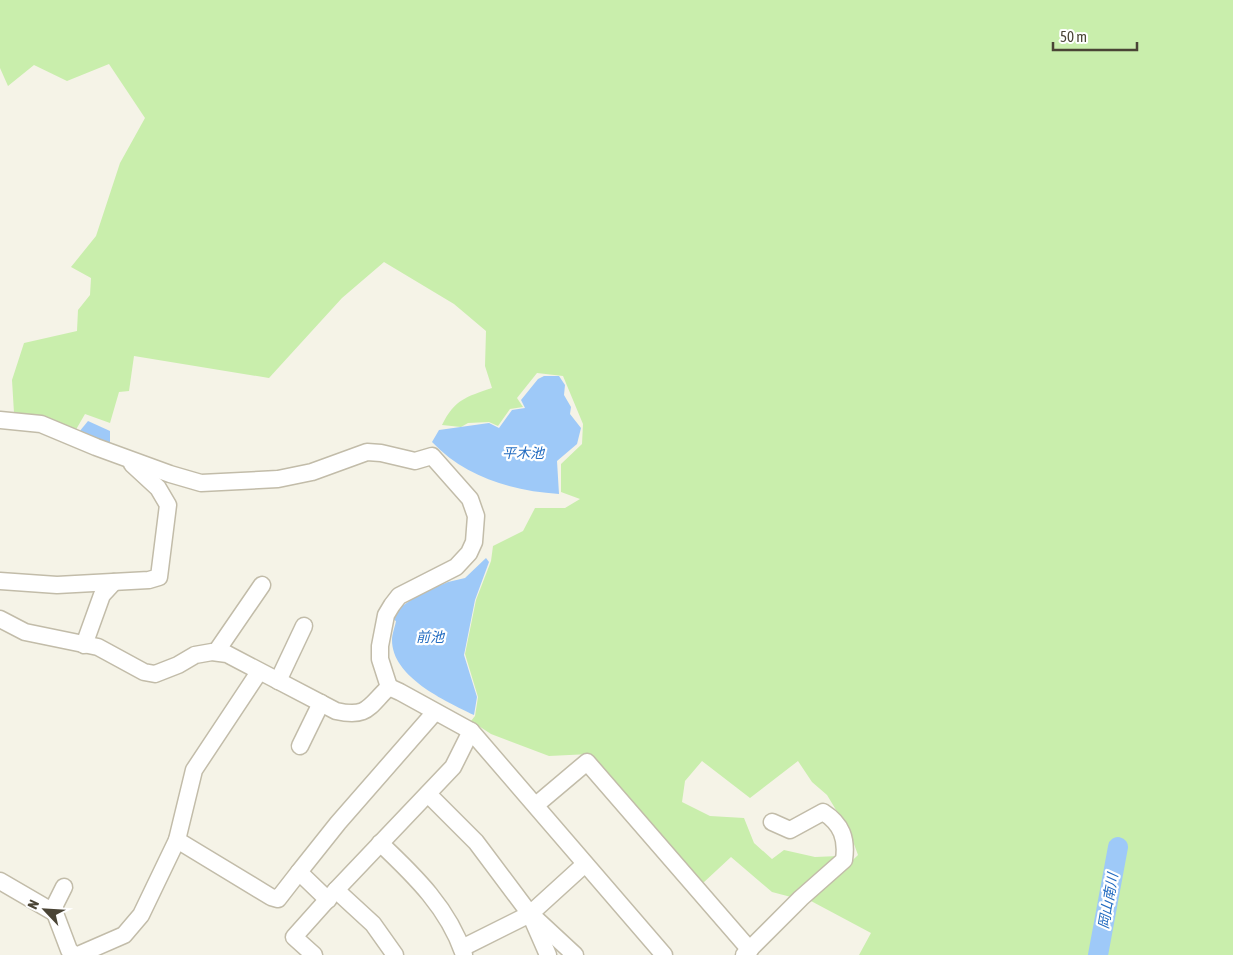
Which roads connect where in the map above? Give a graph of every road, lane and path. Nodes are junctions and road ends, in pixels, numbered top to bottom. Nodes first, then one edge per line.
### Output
1 (0, 420) edge
2 (126, 458) junction
3 (0, 581) edge
4 (114, 582) junction
5 (262, 585) dead end
6 (2, 624) edge
7 (304, 626) dead end
8 (84, 645) junction
9 (216, 652) junction
10 (259, 672) junction
11 (278, 682) junction
12 (389, 687) junction
13 (321, 703) junction
14 (435, 712) junction
15 (471, 731) junction
16 (300, 746) dead end
17 (428, 794) junction
18 (536, 804) junction
19 (772, 822) dead end
20 (177, 840) junction
21 (380, 843) junction
22 (586, 864) junction
23 (299, 872) junction
24 (0, 881) edge
25 (64, 887) dead end
26 (332, 895) junction
27 (55, 913) junction
28 (530, 914) junction
29 (294, 937) junction
30 (463, 952) edge
31 (747, 952) edge
32 (74, 955) edge
33 (78, 955) edge
34 (294, 955) edge
35 (314, 955) edge
36 (395, 955) edge
37 (548, 955) edge
38 (575, 955) edge
39 (664, 955) edge

1 - 2 street
2 - 4 street
2 - 12 street
3 - 4 street
4 - 8 street
5 - 9 street
6 - 8 street
7 - 11 street
8 - 9 street
9 - 10 street
10 - 11 street
10 - 20 street
11 - 13 street
12 - 13 street
12 - 14 street
13 - 16 street
14 - 15 street
14 - 23 street
15 - 17 street
15 - 18 street
17 - 21 street
17 - 28 street
18 - 22 street
18 - 31 street
19 - 31 street
20 - 23 street
20 - 33 street
21 - 26 street
21 - 30 street
22 - 28 street
22 - 39 street
23 - 26 street
24 - 27 street
25 - 27 street
26 - 29 street
26 - 36 street
27 - 32 street
28 - 30 street
28 - 37 street
28 - 38 street
29 - 34 street
29 - 35 street

